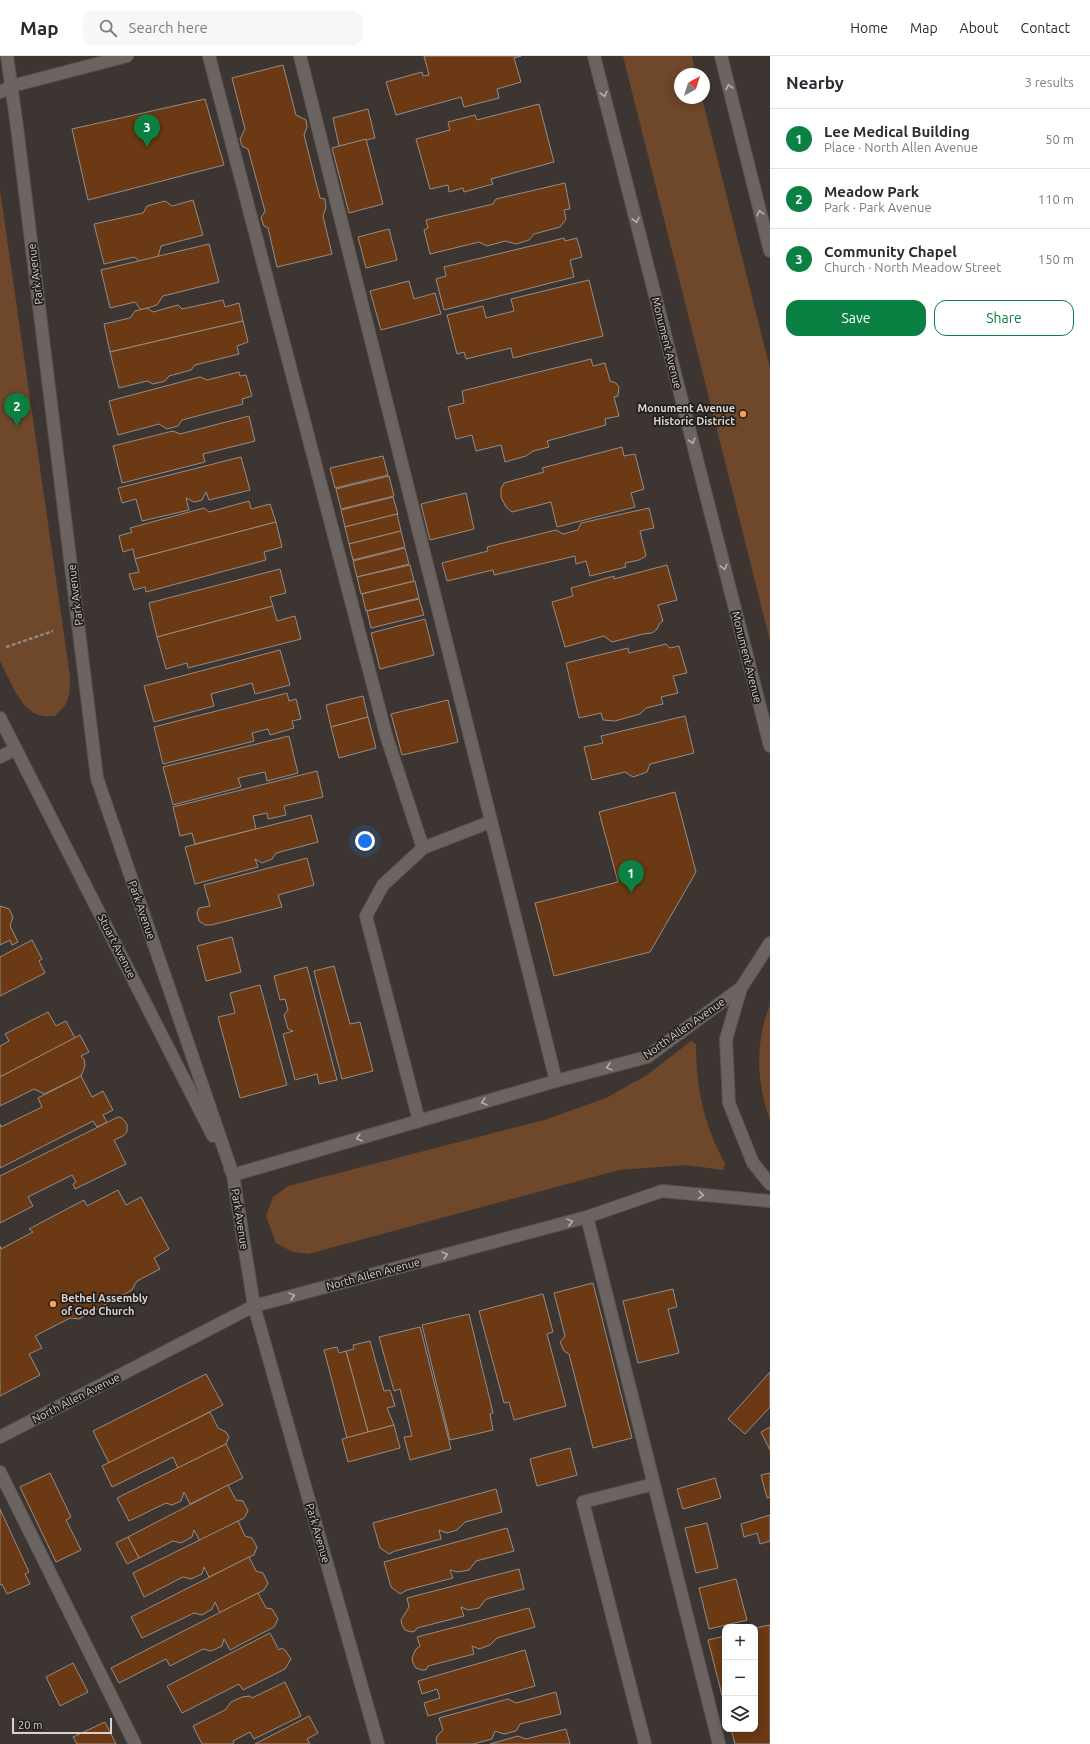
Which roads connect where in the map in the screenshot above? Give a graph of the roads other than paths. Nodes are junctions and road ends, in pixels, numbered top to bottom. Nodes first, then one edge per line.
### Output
1 (7, 56) edge
2 (127, 56) edge
3 (209, 56) edge
4 (300, 56) edge
5 (594, 56) edge
6 (721, 56) edge
7 (12, 86) junction
8 (0, 92) edge
9 (770, 251) edge
10 (0, 718) edge
11 (770, 746) edge
12 (16, 749) junction
13 (0, 757) edge
14 (490, 822) junction
15 (423, 848) junction
16 (769, 941) edge
17 (741, 988) junction
18 (556, 1081) junction
19 (419, 1121) junction
20 (233, 1174) junction
21 (770, 1184) edge
22 (770, 1201) edge
23 (587, 1218) junction
24 (254, 1306) junction
25 (0, 1436) edge
26 (0, 1472) edge
27 (654, 1484) junction
28 (136, 1744) edge
29 (378, 1744) edge
30 (645, 1744) edge
31 (719, 1744) edge

1 - 7 street, Park Avenue
2 - 7 street
3 - 15 street
4 - 14 street
5 -> 11 street, Monument Avenue
9 -> 6 street
7 - 8 street
7 - 20 street, Park Avenue
10 - 12 street, Stuart Avenue
12 - 13 street
12 - 20 street, Stuart Avenue
14 - 15 street
14 - 18 street
15 - 19 street
16 - 17 street
17 -> 18 street, North Allen Avenue
17 - 21 street
18 -> 19 street, North Allen Avenue
19 -> 20 street, North Allen Avenue
20 - 24 street, Park Avenue
23 -> 22 street, North Allen Avenue
24 -> 23 street, North Allen Avenue
23 - 27 street
24 - 25 street, North Allen Avenue
24 - 29 street, Park Avenue
26 - 28 street
27 - 30 street
27 - 31 street

